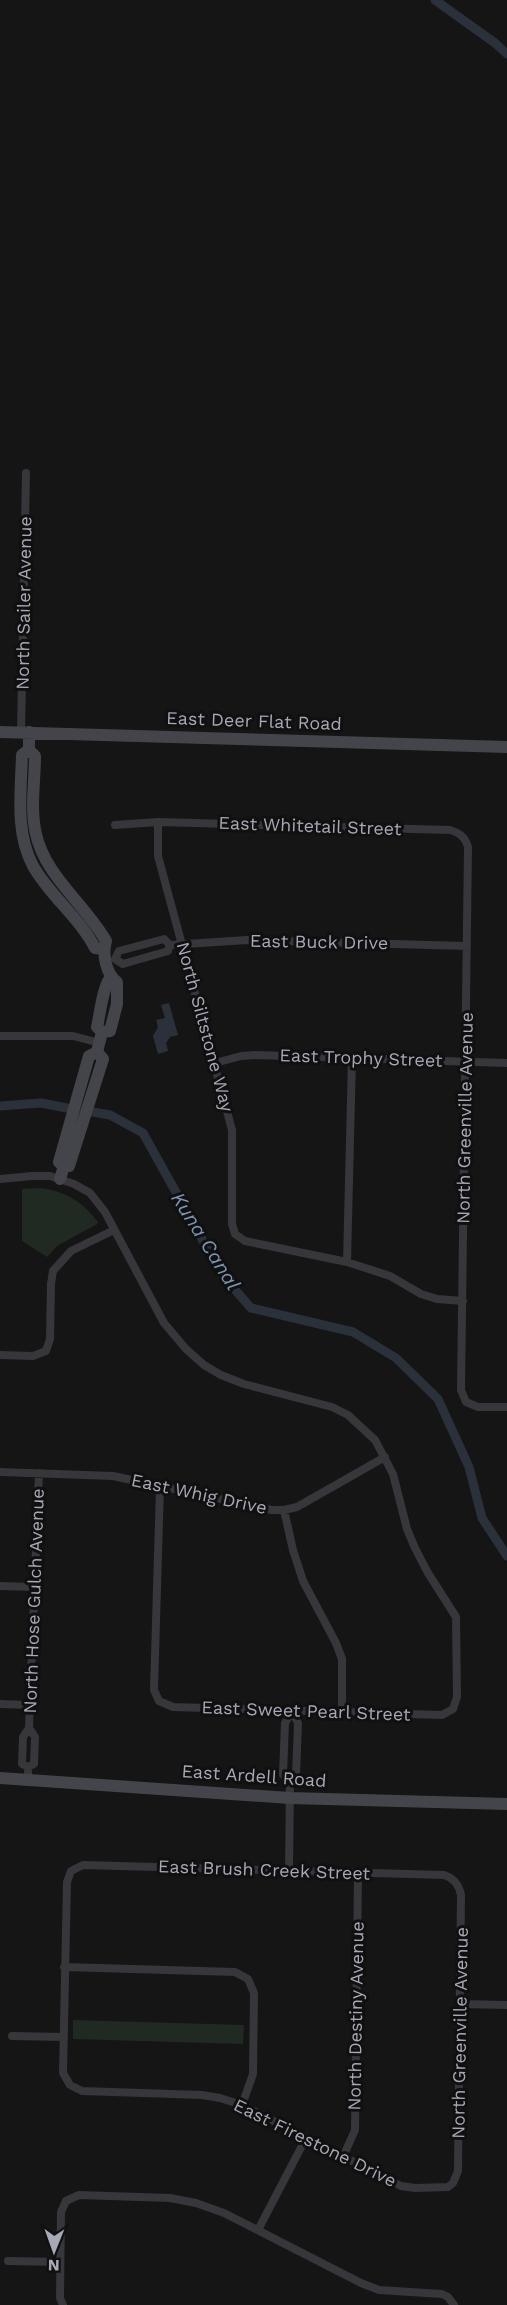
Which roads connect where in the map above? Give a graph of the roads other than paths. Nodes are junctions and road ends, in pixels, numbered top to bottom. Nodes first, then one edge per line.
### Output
1 (26, 473) dead end
2 (0, 732) edge
3 (25, 732) junction
4 (507, 747) edge
5 (158, 822) junction
6 (114, 825) dead end
7 (462, 835) joint
8 (182, 943) junction
9 (170, 945) junction
10 (467, 946) junction
11 (108, 956) junction
12 (0, 1036) edge
13 (100, 1042) junction
14 (352, 1058) junction
15 (465, 1062) junction
16 (215, 1063) junction
17 (507, 1063) edge
18 (0, 1179) edge
19 (60, 1179) junction
20 (114, 1230) junction
21 (347, 1262) junction
22 (463, 1301) junction
23 (0, 1355) edge
24 (507, 1407) edge
25 (385, 1456) junction
26 (0, 1472) edge
27 (39, 1473) junction
28 (160, 1487) junction
29 (284, 1510) junction
30 (0, 1586) edge
31 (34, 1587) junction
32 (0, 1704) edge
33 (30, 1705) junction
34 (292, 1711) junction
35 (342, 1712) junction
36 (28, 1773) junction
37 (0, 1778) edge
38 (290, 1782) junction
39 (290, 1798) junction
40 (507, 1804) edge
41 (289, 1871) junction
42 (358, 1872) junction
43 (456, 1883) joint
44 (64, 1967) junction
45 (460, 2004) junction
46 (507, 2005) edge
47 (12, 2036) dead end
48 (64, 2037) junction
49 (242, 2105) junction
50 (306, 2138) junction
51 (343, 2157) junction
52 (453, 2183) joint
53 (258, 2230) junction
54 (8, 2261) dead end
55 (60, 2262) junction
56 (63, 2305) edge
57 (454, 2305) edge

1 - 3 street, North Sailer Avenue
2 - 3 street, East Deer Flat Road
3 - 4 street, East Deer Flat Road
3 - 11 street
5 - 6 street, East Whitetail Street
5 - 7 street, East Whitetail Street
5 - 8 street, North Siltstone Way
7 - 10 street, North Greenville Avenue
8 - 9 street, East Buck Drive
8 - 10 street, East Buck Drive
8 - 16 street, North Siltstone Way
9 - 11 street, East Buck Drive
9 - 11 street, East Buck Drive
10 - 15 street, North Greenville Avenue
11 - 13 street
12 - 13 street
13 - 19 street
14 - 15 street, East Trophy Street
14 - 16 street, East Trophy Street
14 - 21 street
15 - 17 street, East Trophy Street
15 - 22 street, North Greenville Avenue
16 - 21 street, North Siltstone Way
18 - 19 street
19 - 20 street
20 - 23 street
20 - 25 street
21 - 22 street
22 - 24 street, North Greenville Avenue
25 - 29 street, East Whig Drive
25 - 35 street, East Sweet Pearl Street
26 - 27 street, East Whig Drive
27 - 28 street, East Whig Drive
27 - 31 street, North Hose Gulch Avenue
28 - 29 street, East Whig Drive
28 - 34 street, East Sweet Pearl Street
29 - 35 street
30 - 31 street
31 - 33 street, North Hose Gulch Avenue
32 - 33 street
33 - 36 street, North Hose Gulch Avenue
34 - 35 street, East Sweet Pearl Street
34 - 38 street
34 - 38 street
36 - 37 street, East Ardell Road
36 - 39 street, East Ardell Road
38 - 39 street
39 - 40 street, East Ardell Road
39 - 41 street
41 - 42 street, East Brush Creek Street
41 - 44 street, East Brush Creek Street
42 - 43 street, East Brush Creek Street
42 - 51 street, North Destiny Avenue
43 - 45 street, North Greenville Avenue
44 - 48 street
44 - 49 street
45 - 46 street
45 - 52 street, North Greenville Avenue
47 - 48 street
48 - 49 street, East Firestone Drive
49 - 50 street, East Firestone Drive
50 - 51 street, East Firestone Drive
50 - 53 street
51 - 52 street, East Firestone Drive
53 - 55 street
53 - 57 street
54 - 55 street
55 - 56 street

